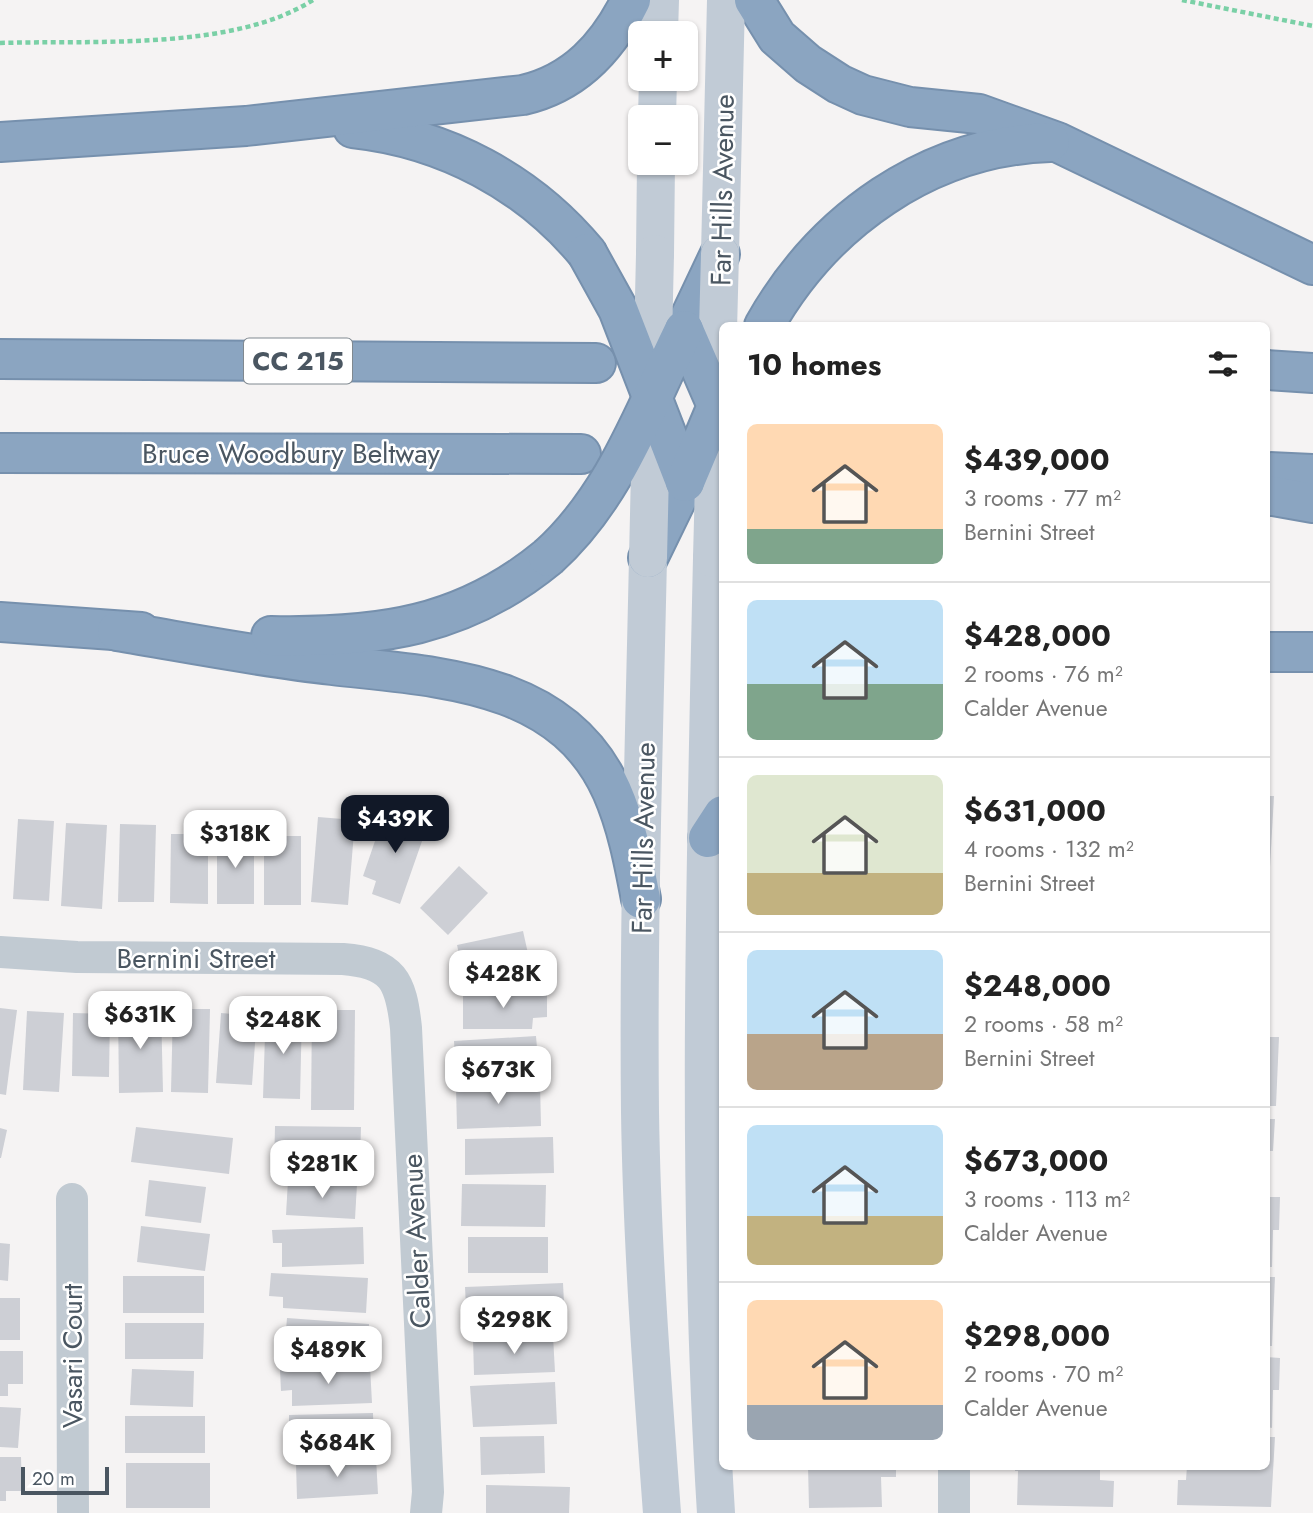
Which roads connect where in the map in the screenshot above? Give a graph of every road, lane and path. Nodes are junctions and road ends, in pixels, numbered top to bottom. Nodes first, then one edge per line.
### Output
1 (313, 0) edge
2 (631, 0) edge
3 (660, 0) edge
4 (726, 0) edge
5 (754, 0) edge
6 (1181, 0) edge
7 (659, 21) edge
8 (1313, 26) edge
9 (0, 44) edge
10 (246, 126) junction
11 (0, 142) edge
12 (1057, 142) junction
13 (656, 175) edge
14 (655, 254) junction
15 (720, 254) junction
16 (1313, 265) edge
17 (720, 322) edge
18 (767, 322) edge
19 (684, 330) junction
20 (0, 359) edge
21 (596, 363) dead end
22 (1270, 370) edge
23 (1313, 373) edge
24 (652, 397) junction
25 (719, 405) edge
26 (719, 413) edge
27 (719, 442) edge
28 (0, 453) edge
29 (581, 454) dead end
30 (1270, 472) edge
31 (1313, 474) edge
32 (685, 482) junction
33 (1270, 496) edge
34 (1313, 503) edge
35 (649, 558) junction
36 (712, 558) junction
37 (0, 622) edge
38 (117, 631) junction
39 (1270, 652) edge
40 (1313, 652) edge
41 (715, 827) edge
42 (641, 899) junction
43 (0, 952) edge
44 (390, 972) joint
45 (72, 1199) dead end
46 (954, 1470) edge
47 (73, 1513) edge
48 (426, 1513) edge
49 (662, 1513) edge
50 (716, 1513) edge
51 (954, 1513) edge

1 - 9 path
2 - 10 highway
3 - 7 main road
4 - 15 main road, Far Hills Avenue
5 - 12 highway
6 - 8 path
10 - 11 highway
10 - 24 highway, bridge
12 - 16 highway
12 - 18 highway
13 - 14 main road, Far Hills Avenue
14 - 19 highway, bridge
14 - 24 main road, Far Hills Avenue, bridge
15 - 17 main road, Far Hills Avenue, bridge
15 - 19 highway, bridge
19 - 24 highway, bridge
19 - 25 highway, bridge
20 - 21 highway, CC 215
22 - 23 highway
24 - 32 highway, bridge
24 - 35 main road, Far Hills Avenue, bridge
24 - 38 highway, bridge
26 - 32 highway, bridge
27 - 36 main road, Far Hills Avenue, bridge
28 - 29 highway, Bruce Woodbury Beltway
30 - 31 highway
32 - 35 highway
32 - 36 highway, bridge
33 - 34 highway
35 - 42 main road, Far Hills Avenue
36 - 41 main road, Far Hills Avenue
37 - 38 highway
38 - 42 highway
39 - 40 highway
41 - 50 main road, Far Hills Avenue
42 - 49 main road, Far Hills Avenue
43 - 44 street, Bernini Street
44 - 48 street, Calder Avenue
45 - 47 street, Vasari Court
46 - 51 street

